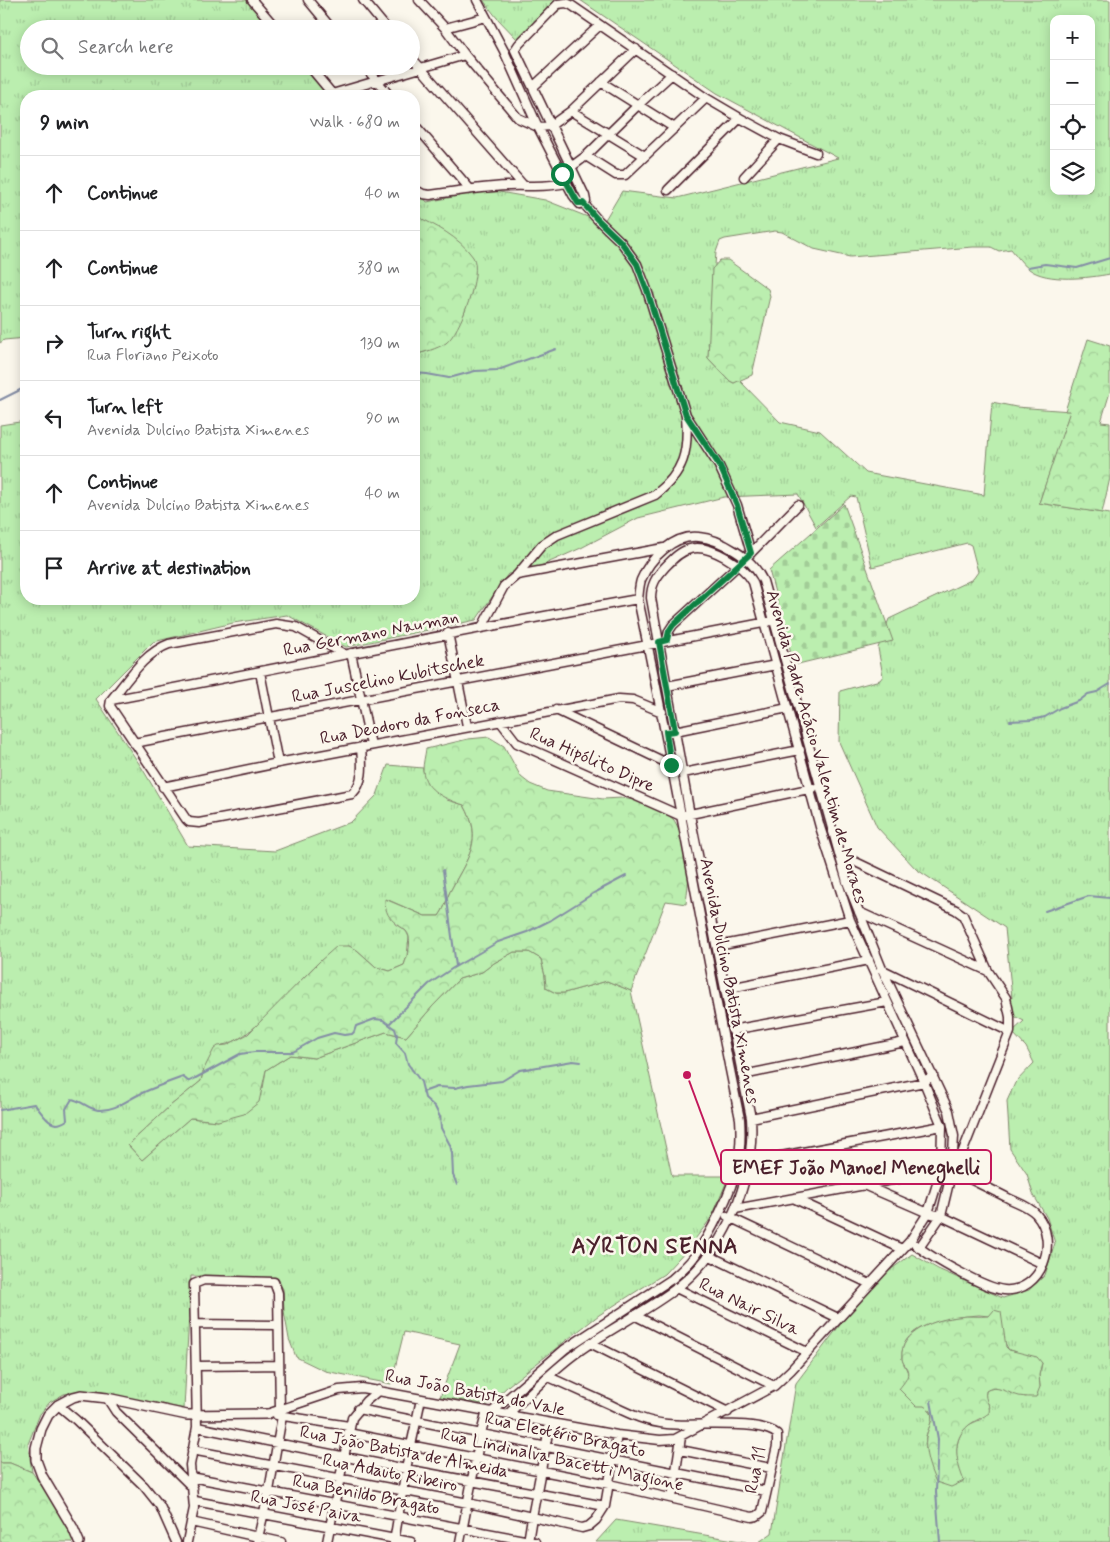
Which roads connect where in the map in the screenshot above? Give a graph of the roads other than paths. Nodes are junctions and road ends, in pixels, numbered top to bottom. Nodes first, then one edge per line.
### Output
1 (252, 0) edge
2 (308, 0) edge
3 (363, 0) edge
4 (419, 0) edge
5 (477, 0) edge
6 (486, 17) junction
7 (269, 20) edge
8 (325, 20) edge
9 (380, 20) edge
10 (600, 24) junction
11 (445, 28) junction
12 (636, 49) junction
13 (465, 55) junction
14 (421, 68) joint
15 (672, 74) junction
16 (316, 75) edge
17 (372, 75) edge
18 (397, 75) edge
19 (377, 81) junction
20 (601, 82) junction
21 (533, 87) junction
22 (329, 90) edge
23 (349, 90) edge
24 (385, 90) edge
25 (706, 98) junction
26 (637, 106) junction
27 (571, 111) junction
28 (740, 118) junction
29 (544, 127) junction
30 (673, 127) junction
31 (420, 131) edge
32 (608, 134) junction
33 (779, 139) junction
34 (816, 153) dead end
35 (643, 155) junction
36 (586, 156) junction
37 (571, 168) junction
38 (562, 174) junction
39 (744, 178) dead end
40 (566, 183) junction
41 (523, 185) junction
42 (470, 189) junction
43 (668, 190) dead end
44 (420, 192) edge
45 (583, 203) junction
46 (686, 415) junction
47 (798, 505) dead end
48 (667, 548) junction
49 (749, 555) junction
50 (737, 565) junction
51 (517, 575) junction
52 (638, 599) junction
53 (775, 620) junction
54 (764, 623) junction
55 (482, 627) junction
56 (448, 633) junction
57 (663, 641) junction
58 (648, 644) junction
59 (347, 653) junction
60 (776, 665) junction
61 (260, 672) junction
62 (457, 680) junction
63 (667, 686) junction
64 (362, 699) junction
65 (111, 700) junction
66 (788, 708) junction
67 (556, 710) junction
68 (662, 712) junction
69 (268, 717) junction
70 (500, 721) junction
71 (467, 726) junction
72 (675, 731) junction
73 (666, 732) junction
74 (134, 744) junction
75 (371, 745) junction
76 (361, 747) junction
77 (800, 750) junction
78 (278, 763) junction
79 (671, 765) junction
80 (683, 773) junction
81 (820, 786) junction
82 (163, 787) junction
83 (810, 789) junction
84 (690, 814) junction
85 (680, 816) junction
86 (838, 854) junction
87 (846, 882) junction
88 (838, 884) junction
89 (859, 912) junction
90 (850, 920) junction
91 (718, 946) junction
92 (869, 960) junction
93 (882, 969) junction
94 (874, 970) junction
95 (988, 970) junction
96 (725, 988) junction
97 (887, 1002) junction
98 (732, 1030) junction
99 (1010, 1032) junction
100 (905, 1042) junction
101 (743, 1075) junction
102 (933, 1075) junction
103 (924, 1082) junction
104 (751, 1118) junction
105 (942, 1126) junction
106 (749, 1162) junction
107 (952, 1168) junction
108 (941, 1171) junction
109 (866, 1186) junction
110 (795, 1199) junction
111 (735, 1209) junction
112 (719, 1212) junction
113 (928, 1213) junction
114 (941, 1216) junction
115 (730, 1218) junction
116 (910, 1241) junction
117 (919, 1248) junction
118 (902, 1249) junction
119 (710, 1256) junction
120 (1043, 1264) junction
121 (870, 1284) junction
122 (676, 1288) junction
123 (634, 1315) junction
124 (838, 1318) junction
125 (194, 1324) junction
126 (278, 1325) junction
127 (590, 1343) junction
128 (808, 1352) junction
129 (280, 1365) junction
130 (197, 1366) junction
131 (549, 1377) junction
132 (774, 1386) junction
133 (379, 1390) junction
134 (107, 1398) junction
135 (421, 1399) junction
136 (58, 1405) junction
137 (358, 1409) junction
138 (490, 1411) junction
139 (728, 1412) junction
140 (281, 1413) junction
141 (267, 1414) joint
142 (508, 1414) junction
143 (197, 1415) junction
144 (416, 1420) junction
145 (550, 1423) junction
146 (700, 1426) junction
147 (197, 1427) junction
148 (348, 1429) junction
149 (481, 1433) junction
150 (617, 1434) junction
151 (681, 1437) junction
152 (277, 1443) junction
153 (411, 1445) junction
154 (546, 1447) junction
155 (192, 1450) junction
156 (680, 1450) junction
157 (344, 1456) junction
158 (476, 1457) junction
159 (612, 1460) junction
160 (273, 1466) junction
161 (771, 1468) junction
162 (406, 1469) junction
163 (541, 1470) junction
164 (677, 1473) junction
165 (191, 1477) junction
166 (340, 1479) junction
167 (471, 1482) junction
168 (609, 1484) junction
169 (193, 1488) junction
170 (766, 1491) junction
171 (269, 1492) junction
172 (403, 1492) junction
173 (536, 1493) junction
174 (672, 1498) junction
175 (195, 1501) junction
176 (468, 1503) junction
177 (335, 1504) junction
178 (605, 1506) junction
179 (764, 1508) joint
180 (264, 1514) junction
181 (398, 1516) junction
182 (532, 1517) junction
183 (191, 1522) junction
184 (331, 1527) junction
185 (463, 1528) junction
186 (258, 1540) edge
187 (394, 1540) edge
188 (79, 1542) edge
189 (176, 1542) edge
190 (187, 1542) edge
191 (281, 1542) edge
192 (327, 1542) edge
193 (411, 1542) edge
194 (460, 1542) edge
195 (530, 1542) edge

1 - 7 street
2 - 8 street
3 - 9 street
4 - 11 street
5 - 6 street
6 - 11 street
6 - 29 street
10 - 12 street
10 - 21 street
10 - 21 street
11 - 13 street
12 - 15 street
12 - 20 street
13 - 14 street
13 - 29 street
14 - 41 street
15 - 25 street
15 - 26 street
16 - 22 street
17 - 19 street
18 - 19 street
19 - 23 street
19 - 24 street
20 - 26 street
20 - 27 street
21 - 29 street
25 - 28 street
25 - 30 street
26 - 30 street
26 - 32 street
27 - 29 street
27 - 32 street
28 - 33 street
28 - 43 street
29 - 37 street
29 - 38 street
30 - 35 street
31 - 42 street
32 - 35 street
32 - 36 street
33 - 34 street
33 - 39 street
35 - 36 street
36 - 37 street
37 - 38 street
37 - 45 street
38 - 40 street
40 - 41 street
40 - 45 street
41 - 42 street
42 - 44 street
45 - 46 street
46 - 49 street
46 - 51 street
47 - 49 street
48 - 49 street, Avenida Dulcino Batista Ximenes
48 - 51 street
48 - 52 street, Avenida Dulcino Batista Ximenes
49 - 50 street
49 - 53 street, Avenida Padre Acácio Valentim de Moraes
50 - 54 street, Avenida Padre Acácio Valentim de Moraes
50 - 57 street
50 - 57 street, Avenida Dulcino Batista Ximenes
51 - 55 street
52 - 55 street, Rua Germano Nauman
52 - 58 street, Avenida Dulcino Batista Ximenes
53 - 54 street, Rua Juscelino Kubitschek
53 - 81 street, Avenida Padre Acácio Valentim de Moraes
54 - 57 street, Rua Juscelino Kubitschek
54 - 60 street, Avenida Padre Acácio Valentim de Moraes
55 - 56 street, Rua Germano Nauman
56 - 59 street, Rua Germano Nauman
56 - 62 street
57 - 58 street, Rua Juscelino Kubitschek
57 - 63 street, Avenida Dulcino Batista Ximenes
58 - 62 street, Rua Juscelino Kubitschek
58 - 68 street, Avenida Dulcino Batista Ximenes
59 - 61 street, Rua Germano Nauman
59 - 64 street
59 - 65 street
60 - 63 street
60 - 66 street, Avenida Padre Acácio Valentim de Moraes
61 - 65 street, Rua Germano Nauman
61 - 69 street
62 - 64 street, Rua Juscelino Kubitschek
62 - 71 street
63 - 72 street, Avenida Dulcino Batista Ximenes
64 - 69 street, Rua Juscelino Kubitschek
64 - 75 street
65 - 74 street
66 - 72 street
66 - 77 street, Avenida Padre Acácio Valentim de Moraes
67 - 68 street, Rua Deodoro da Fonseca
67 - 70 street, Rua Deodoro da Fonseca
67 - 79 street
68 - 73 street, Avenida Dulcino Batista Ximenes
69 - 74 street, Rua Juscelino Kubitschek
69 - 78 street
70 - 71 street, Rua Deodoro da Fonseca
70 - 85 street, Rua Hipólito Dipre
71 - 75 street, Rua Deodoro da Fonseca
72 - 73 street
72 - 80 street, Avenida Dulcino Batista Ximenes
73 - 79 street, Avenida Dulcino Batista Ximenes
74 - 82 street
75 - 76 street, Rua Deodoro da Fonseca
76 - 78 street, Rua Deodoro da Fonseca
76 - 82 street
77 - 80 street
77 - 83 street, Avenida Padre Acácio Valentim de Moraes
78 - 82 street, Rua Deodoro da Fonseca
79 - 85 street, Avenida Dulcino Batista Ximenes
80 - 84 street, Avenida Dulcino Batista Ximenes
81 - 83 street
81 - 86 street, Avenida Padre Acácio Valentim de Moraes
83 - 84 street
83 - 88 street, Avenida Padre Acácio Valentim de Moraes
84 - 85 street
84 - 91 street, Avenida Dulcino Batista Ximenes
85 - 112 street, Avenida Dulcino Batista Ximenes
86 - 87 street, Avenida Padre Acácio Valentim de Moraes
86 - 95 street
87 - 88 street
87 - 89 street, Avenida Padre Acácio Valentim de Moraes
88 - 90 street, Avenida Padre Acácio Valentim de Moraes
89 - 93 street, Avenida Padre Acácio Valentim de Moraes
89 - 95 street
90 - 91 street
90 - 92 street, Avenida Padre Acácio Valentim de Moraes
91 - 96 street, Avenida Dulcino Batista Ximenes
92 - 94 street, Avenida Padre Acácio Valentim de Moraes
92 - 96 street
93 - 94 street
93 - 99 street
93 - 102 street, Avenida Padre Acácio Valentim de Moraes
94 - 97 street, Avenida Padre Acácio Valentim de Moraes
95 - 99 street
96 - 98 street, Avenida Dulcino Batista Ximenes
97 - 98 street
97 - 100 street, Avenida Padre Acácio Valentim de Moraes
98 - 101 street, Avenida Dulcino Batista Ximenes
99 - 107 street
100 - 101 street
100 - 103 street, Avenida Padre Acácio Valentim de Moraes
101 - 104 street, Avenida Dulcino Batista Ximenes
102 - 103 street
102 - 107 street, Avenida Padre Acácio Valentim de Moraes
103 - 104 street
103 - 105 street, Avenida Padre Acácio Valentim de Moraes
104 - 106 street, Avenida Dulcino Batista Ximenes
105 - 106 street
105 - 108 street, Avenida Padre Acácio Valentim de Moraes
106 - 111 street, Avenida Dulcino Batista Ximenes
107 - 108 street
107 - 114 street, Avenida Padre Acácio Valentim de Moraes
107 - 120 street
108 - 109 street
108 - 113 street, Avenida Padre Acácio Valentim de Moraes
109 - 110 street
109 - 113 street
110 - 111 street
110 - 118 street
111 - 115 street, Avenida Dulcino Batista Ximenes
112 - 115 street
112 - 138 street, Avenida Dulcino Batista Ximenes
113 - 114 street
113 - 116 street, Avenida Padre Acácio Valentim de Moraes
114 - 117 street, Avenida Padre Acácio Valentim de Moraes
114 - 120 street
115 - 119 street, Avenida Dulcino Batista Ximenes
115 - 121 street
116 - 117 street
116 - 118 street, Avenida Padre Acácio Valentim de Moraes
117 - 120 street
118 - 121 street, Avenida Padre Acácio Valentim de Moraes
119 - 122 street, Avenida Dulcino Batista Ximenes
119 - 124 street
121 - 124 street, Avenida Padre Acácio Valentim de Moraes
122 - 123 street, Avenida Dulcino Batista Ximenes
122 - 128 street, Rua Nair Silva
123 - 127 street, Avenida Dulcino Batista Ximenes
123 - 132 street
124 - 128 street, Avenida Padre Acácio Valentim de Moraes
125 - 126 street
125 - 126 street
125 - 130 street
126 - 129 street
127 - 131 street, Avenida Dulcino Batista Ximenes
127 - 139 street
128 - 132 street, Avenida Padre Acácio Valentim de Moraes
129 - 130 street
129 - 140 street
130 - 143 street
131 - 142 street, Avenida Dulcino Batista Ximenes
131 - 146 street
132 - 139 street, Avenida Padre Acácio Valentim de Moraes
133 - 135 street, Rua João Batista do Vale
133 - 137 street
133 - 140 street, Rua João Batista do Vale
134 - 136 street
134 - 143 street
134 - 169 street
135 - 138 street, Rua João Batista do Vale
135 - 144 street
136 - 188 street
136 - 189 street
137 - 144 street, Rua Eleotério Bragato
137 - 148 street
138 - 142 street, Rua João Batista do Vale
138 - 149 street
139 - 146 street, Avenida Padre Acácio Valentim de Moraes
140 - 141 street, Rua Lindinalva Bacetti Magione
140 - 148 street, Rua Lindinalva Bacetti Magione
140 - 152 street
141 - 143 street
142 - 145 street, Rua João Batista do Vale
143 - 147 street
144 - 149 street, Rua Eleotério Bragato
144 - 153 street
145 - 150 street, Rua João Batista do Vale
145 - 154 street
146 - 151 street, Avenida Padre Acácio Valentim de Moraes
146 - 161 street, Rua 11
147 - 152 street, Rua João Batista de Almeida
147 - 155 street
148 - 153 street, Rua Lindinalva Bacetti Magione
148 - 157 street
149 - 154 street, Rua Eleotério Bragato
149 - 158 street
150 - 151 street, Rua João Batista do Vale
150 - 159 street
151 - 156 street
152 - 157 street, Rua João Batista de Almeida
152 - 160 street
153 - 158 street, Rua Lindinalva Bacetti Magione
153 - 162 street
154 - 159 street, Rua Eleotério Bragato
154 - 163 street
155 - 160 street, Rua Adauto Ribeiro
155 - 165 street
156 - 161 street
156 - 164 street
157 - 162 street, Rua João Batista de Almeida
157 - 166 street
158 - 163 street, Rua Lindinalva Bacetti Magione
158 - 167 street
159 - 164 street, Rua Eleotério Bragato
159 - 168 street
160 - 166 street, Rua Adauto Ribeiro
160 - 171 street
161 - 170 street, Rua 11
162 - 167 street, Rua João Batista de Almeida
162 - 172 street
163 - 168 street, Rua Lindinalva Bacetti Magione
163 - 173 street
164 - 170 street, Rua Eleotério Bragato
164 - 174 street
165 - 169 street
165 - 171 street, Rua Benildo Bragato
166 - 172 street, Rua Adauto Ribeiro
166 - 177 street
167 - 173 street, Rua João Batista de Almeida
167 - 176 street
168 - 174 street, Rua Lindinalva Bacetti Magione
168 - 178 street
169 - 175 street
170 - 179 street, Rua 11
171 - 177 street, Rua Benildo Bragato
171 - 180 street
172 - 176 street, Rua Adauto Ribeiro
172 - 181 street
173 - 178 street, Rua João Batista de Almeida
173 - 182 street
174 - 179 street, Rua Lindinalva Bacetti Magione
175 - 180 street, Rua José Paiva
175 - 183 street
176 - 182 street, Rua Adauto Ribeiro
176 - 185 street
177 - 181 street, Rua Benildo Bragato
177 - 184 street
178 - 182 street, Rua Adauto Ribeiro
180 - 184 street, Rua José Paiva
180 - 186 street
181 - 185 street, Rua Benildo Bragato
181 - 187 street
182 - 195 street
183 - 186 street
183 - 190 street
184 - 187 street, Rua José Paiva
184 - 192 street
185 - 194 street
185 - 195 street, Rua Benildo Bragato
186 - 191 street
187 - 193 street, Rua José Paiva

